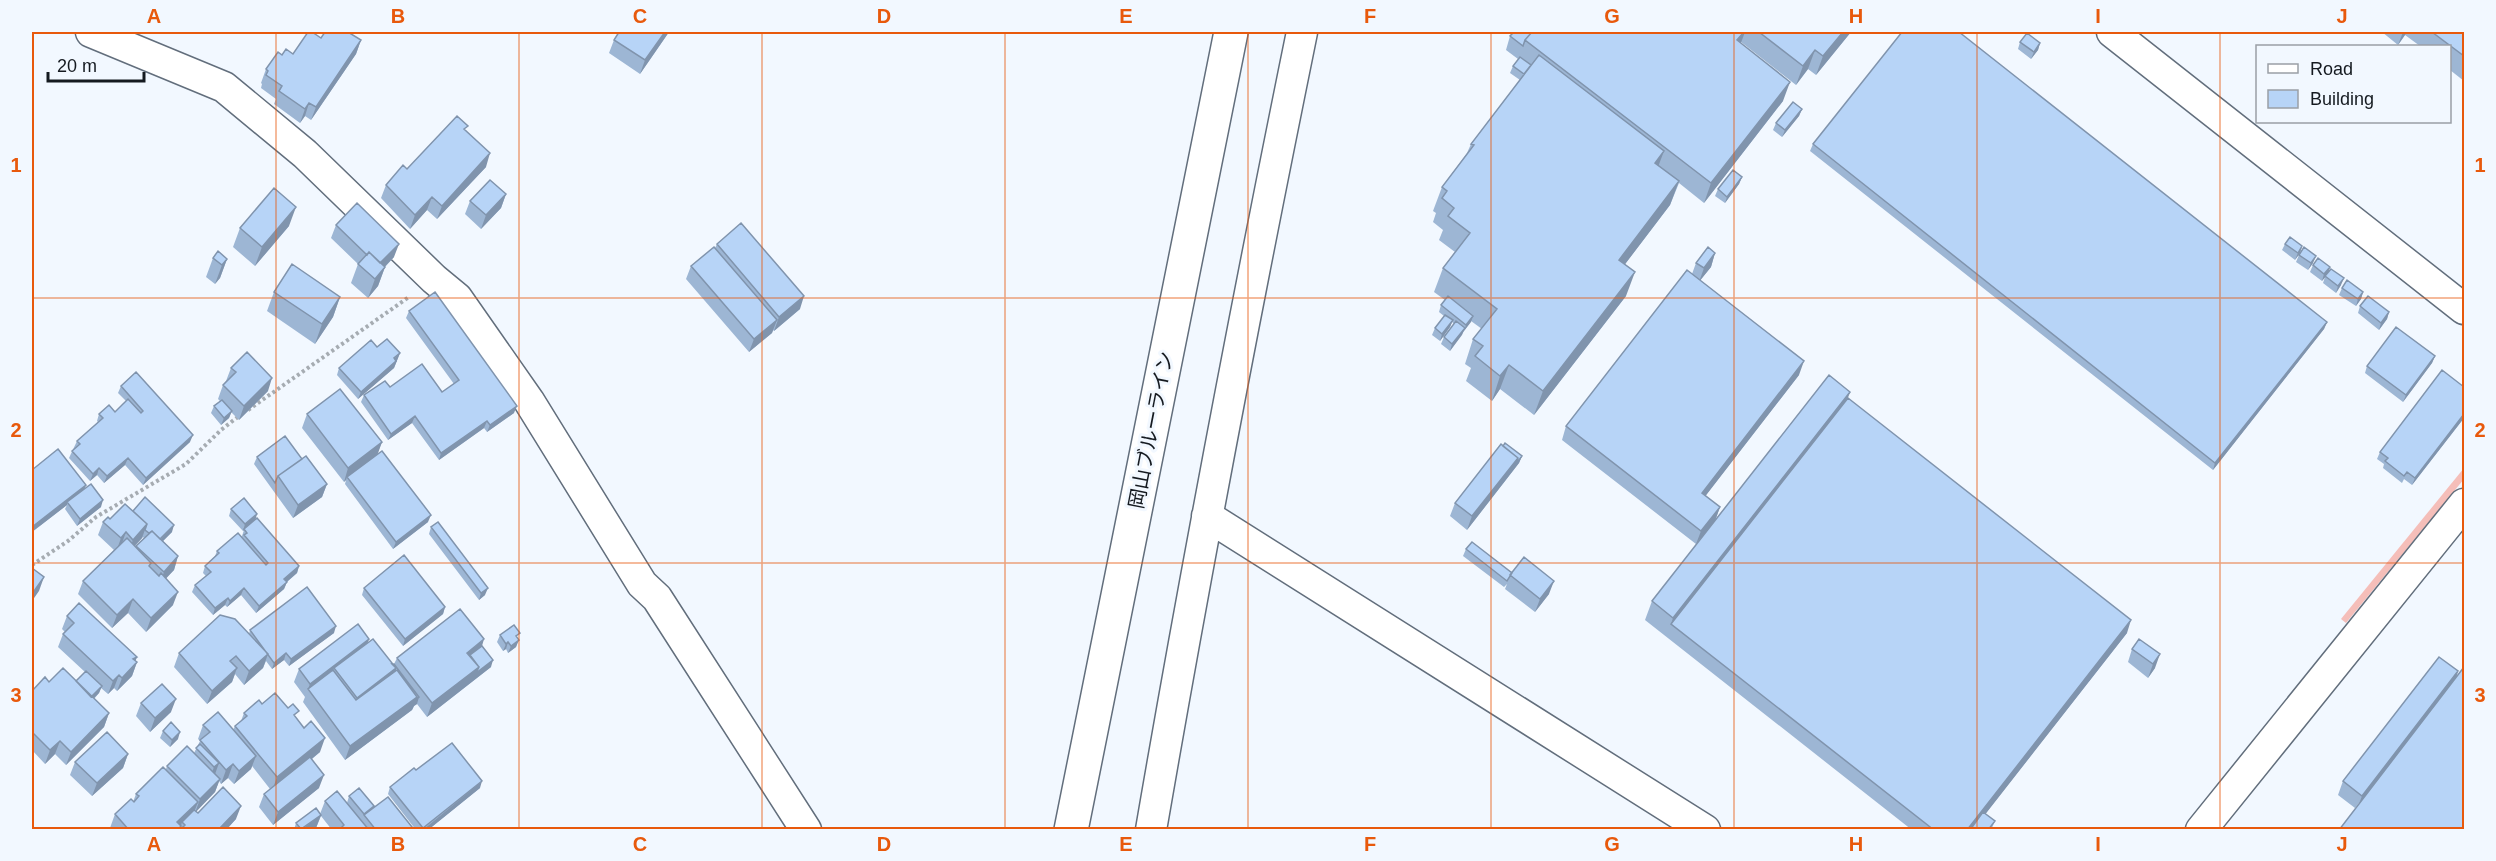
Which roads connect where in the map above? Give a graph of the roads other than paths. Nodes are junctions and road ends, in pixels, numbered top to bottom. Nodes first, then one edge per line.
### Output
1 (91, 32) edge
2 (1231, 32) edge
3 (1302, 32) edge
4 (2112, 32) edge
5 (2464, 309) edge
6 (2464, 504) edge
7 (1208, 516) junction
8 (806, 830) edge
9 (1071, 830) edge
10 (1151, 830) edge
11 (1705, 830) edge
12 (2201, 830) edge

1 - 8 street
2 - 9 main road, 岡山ブルーライン
3 - 7 street
4 - 5 street
6 - 12 street
7 - 10 street
7 - 11 street

